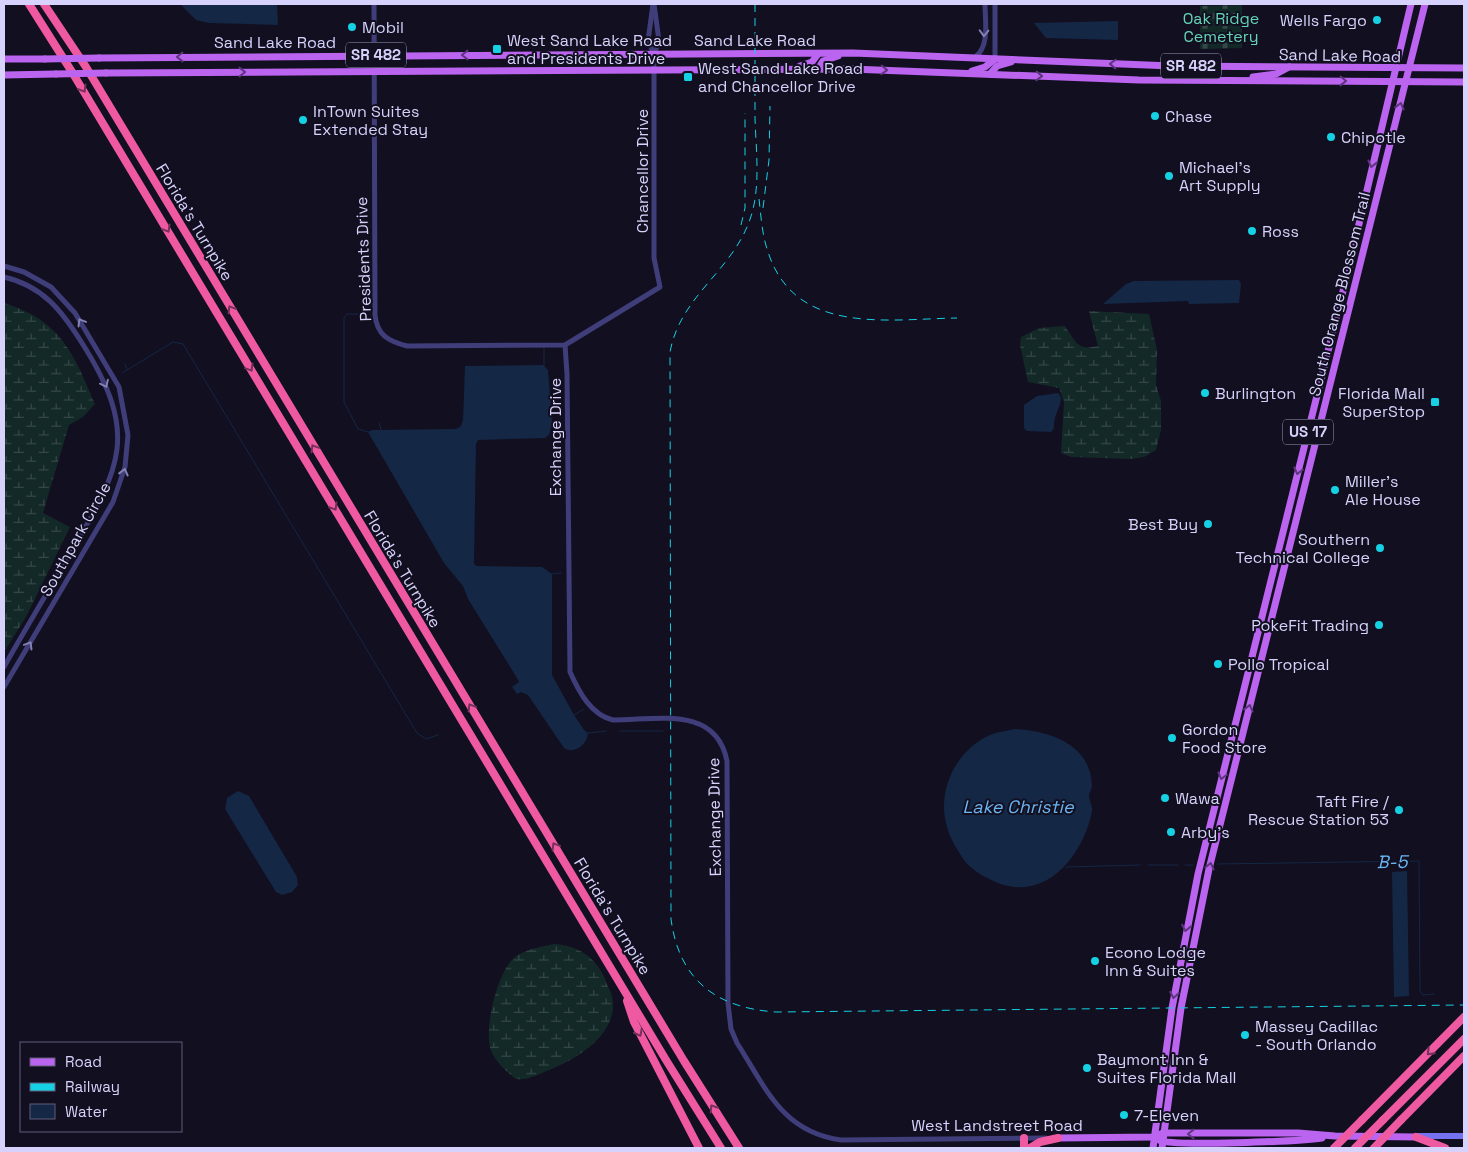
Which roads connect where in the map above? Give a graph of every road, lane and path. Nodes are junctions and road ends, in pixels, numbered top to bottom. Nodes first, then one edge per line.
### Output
1 (29, 4) edge
2 (44, 4) edge
3 (374, 4) edge
4 (653, 4) edge
5 (986, 4) edge
6 (995, 4) edge
7 (1411, 4) edge
8 (1425, 4) edge
9 (853, 53) junction
10 (654, 54) junction
11 (818, 54) junction
12 (374, 55) junction
13 (974, 58) junction
14 (995, 59) junction
15 (4, 60) edge
16 (1022, 60) junction
17 (1289, 67) junction
18 (1464, 68) edge
19 (782, 69) junction
20 (818, 69) junction
21 (1396, 69) junction
22 (1409, 69) junction
23 (373, 70) junction
24 (654, 70) junction
25 (954, 72) junction
26 (4, 74) edge
27 (990, 74) junction
28 (1224, 81) junction
29 (1392, 82) junction
30 (1406, 82) junction
31 (1464, 82) edge
32 (4, 266) edge
33 (4, 277) edge
34 (565, 345) junction
35 (4, 666) edge
36 (4, 687) edge
37 (1183, 947) junction
38 (1188, 968) junction
39 (622, 987) junction
40 (1464, 1017) edge
41 (1464, 1038) edge
42 (1464, 1056) edge
43 (1401, 1120) junction
44 (1163, 1133) junction
45 (1335, 1136) junction
46 (1416, 1136) junction
47 (1464, 1136) edge
48 (1154, 1137) junction
49 (1024, 1138) junction
50 (1058, 1138) junction
51 (841, 1140) joint
52 (1162, 1145) edge
53 (699, 1148) edge
54 (721, 1148) edge
55 (739, 1148) edge
56 (1024, 1148) edge
57 (1030, 1148) edge
58 (1153, 1148) edge
59 (1334, 1148) edge
60 (1356, 1148) edge
61 (1374, 1148) edge
62 (1378, 1148) edge
63 (1445, 1148) edge

1 -> 39 highway, Florida's Turnpike
55 -> 2 highway, Florida's Turnpike
3 - 12 street, Presidents Drive
4 - 10 street, Chancellor Drive
4 - 10 street, Chancellor Drive
5 -> 13 street
6 - 14 street
7 - 21 main road, South Orange Blossom Trail
8 - 22 main road, South Orange Blossom Trail / US 17
9 - 11 main road, Sand Lake Road / SR 482
9 - 13 main road, Sand Lake Road / SR 482
9 - 20 main road
10 - 11 main road, Sand Lake Road / SR 482
10 -> 12 main road, Sand Lake Road / SR 482
10 - 24 street, Chancellor Drive
11 - 19 main road
12 -> 15 main road, Sand Lake Road / SR 482, bridge
12 - 23 street, Presidents Drive
13 - 14 main road, Sand Lake Road / SR 482
14 - 16 main road, Sand Lake Road / SR 482
14 - 25 main road
17 -> 16 main road, Sand Lake Road / SR 482
16 - 27 main road
17 - 21 main road, Sand Lake Road / SR 482
17 - 28 main road
18 - 22 main road, Sand Lake Road / SR 482
19 - 20 main road, Sand Lake Road / SR 482
19 - 24 main road, Sand Lake Road / SR 482
20 -> 25 main road, Sand Lake Road / SR 482
21 - 22 main road, Sand Lake Road / SR 482
21 - 29 main road, South Orange Blossom Trail
22 - 30 main road, South Orange Blossom Trail / US 17
23 - 24 main road, Sand Lake Road / SR 482
26 -> 23 main road, Sand Lake Road / SR 482, bridge
23 - 34 street, Presidents Drive
24 - 34 street, Chancellor Drive
25 - 27 main road, Sand Lake Road / SR 482
27 -> 28 main road, Sand Lake Road / SR 482
28 -> 29 main road, Sand Lake Road / SR 482
29 - 30 main road, Sand Lake Road / SR 482
29 -> 37 main road, South Orange Blossom Trail / US 17
30 - 31 main road, Sand Lake Road / SR 482
38 -> 30 main road, South Orange Blossom Trail / US 17
36 -> 32 street, Southpark Circle
33 -> 35 street, Southpark Circle
34 - 51 street, Exchange Drive
37 - 38 main road
37 -> 48 main road, South Orange Blossom Trail / US 17
38 - 44 main road, South Orange Blossom Trail / US 17
39 -> 53 highway
39 - 54 highway, Florida's Turnpike
40 -> 59 highway, bridge
41 - 60 highway, bridge
42 - 43 highway
43 - 61 highway, bridge
43 - 62 highway, bridge
45 -> 44 main road, West Landstreet Road
44 - 48 main road, West Landstreet Road
44 - 52 main road, South Orange Blossom Trail / US 17
45 - 46 main road, West Landstreet Road
45 - 52 main road, West Landstreet Road
46 - 47 main road, West Landstreet Road
46 - 63 highway
48 - 50 main road, West Landstreet Road
48 - 52 main road
48 - 58 main road, South Orange Blossom Trail / US 17
49 - 50 street, West Landstreet Road
49 - 51 street, West Landstreet Road
49 - 56 highway
50 - 57 highway

